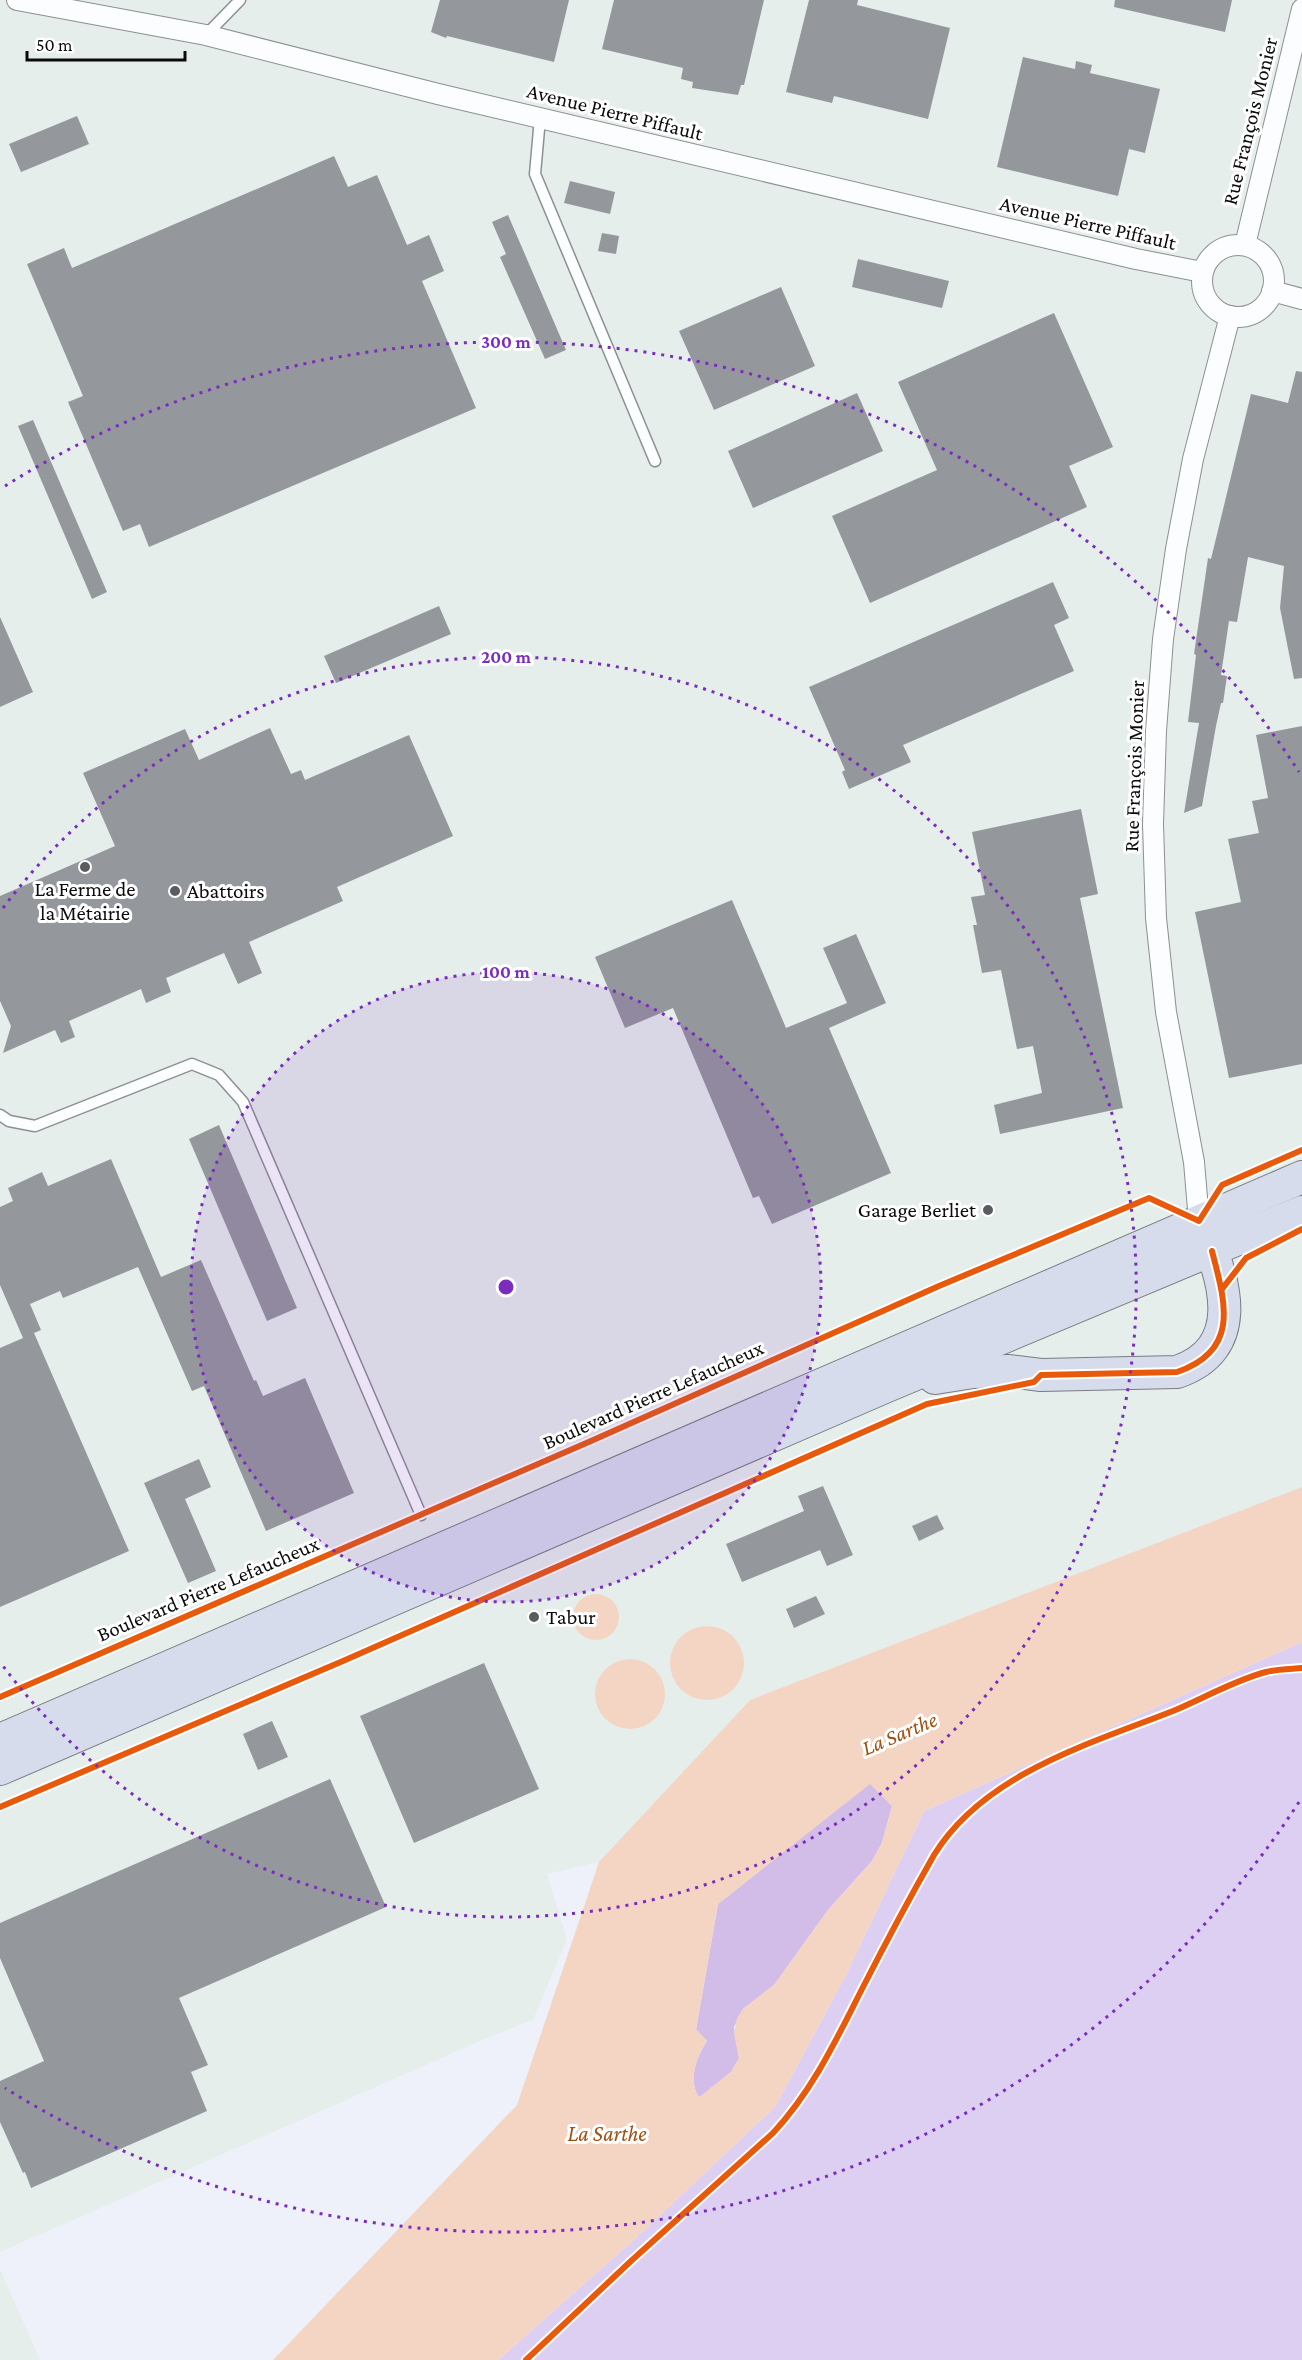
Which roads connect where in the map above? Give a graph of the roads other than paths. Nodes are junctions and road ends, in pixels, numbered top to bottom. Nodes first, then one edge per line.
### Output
1 (17, 0) edge
2 (240, 0) edge
3 (1302, 9) edge
4 (206, 35) junction
5 (540, 118) junction
6 (1245, 245) junction
7 (1202, 272) junction
8 (1272, 291) junction
9 (1302, 299) edge
10 (1230, 316) junction
11 (655, 461) dead end
12 (0, 1115) edge
13 (1302, 1177) edge
14 (1302, 1212) edge
15 (1199, 1221) junction
16 (1212, 1251) junction
17 (887, 1386) junction
18 (421, 1515) dead end
19 (0, 1740) edge
20 (0, 1769) edge

1 - 4 street, Avenue Pierre Piffault
2 - 4 lane
3 - 6 street, Rue François Monier
4 - 5 street, Avenue Pierre Piffault
5 - 7 street, Avenue Pierre Piffault
5 - 11 lane
6 - 7 street
6 - 8 street
7 - 10 street
8 - 9 street
8 - 10 street
10 - 15 street, Rue François Monier
12 - 18 lane
13 - 15 main road
14 - 16 main road
15 - 16 main road
15 - 19 main road
16 - 17 main road
16 - 17 main road
17 - 20 main road

